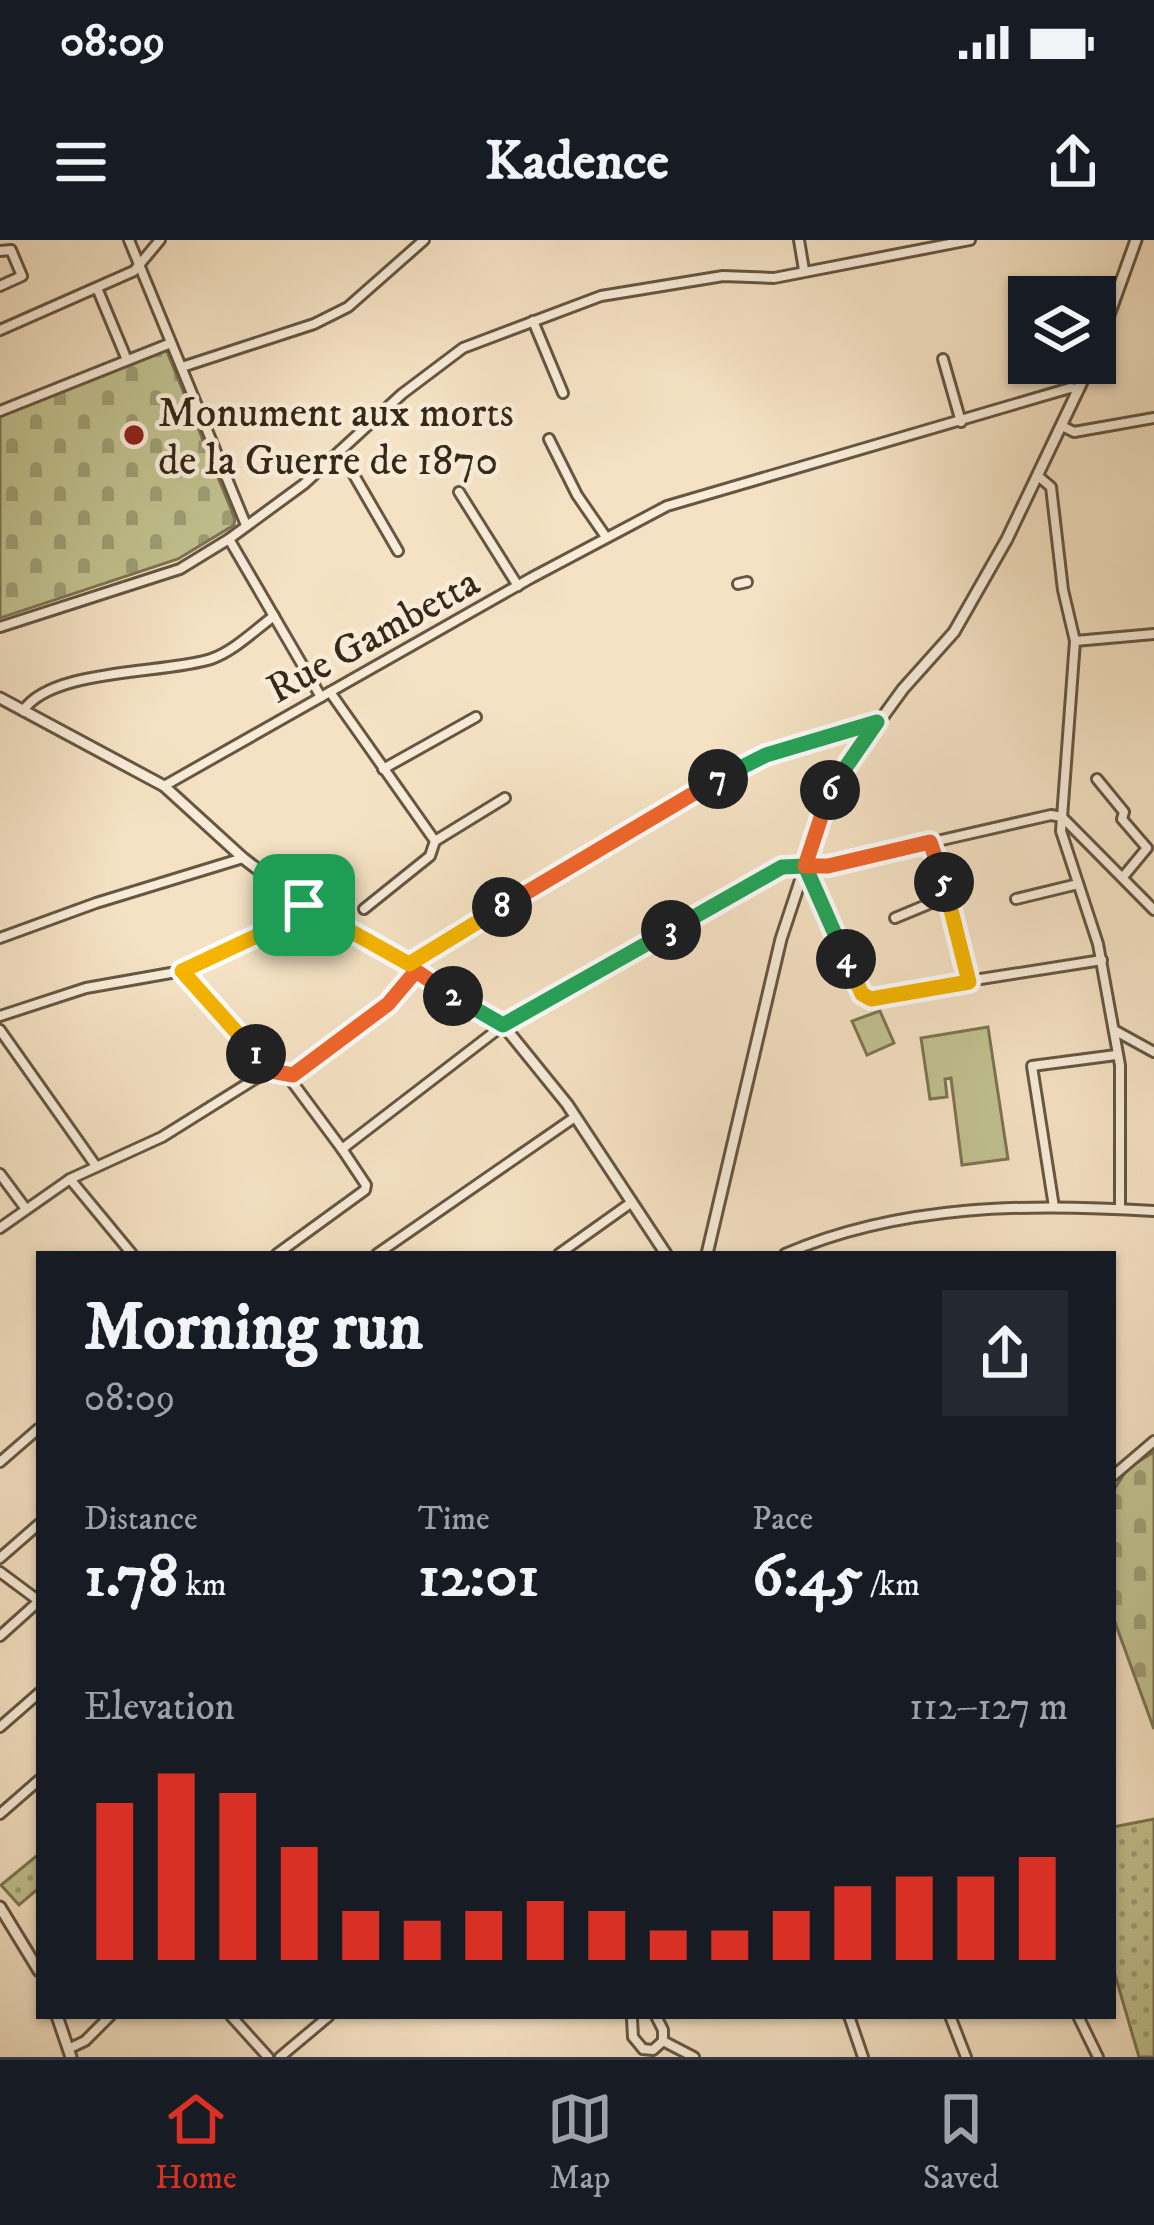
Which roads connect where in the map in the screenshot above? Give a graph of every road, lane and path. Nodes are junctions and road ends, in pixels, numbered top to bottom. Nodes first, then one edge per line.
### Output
1 (129, 240) edge
2 (160, 240) edge
3 (424, 240) edge
4 (799, 240) edge
5 (970, 240) edge
6 (1136, 240) edge
7 (0, 251) edge
8 (139, 265) junction
9 (804, 270) junction
10 (0, 286) edge
11 (97, 288) junction
12 (1116, 296) edge
13 (533, 322) junction
14 (0, 330) edge
15 (172, 343) junction
16 (944, 359) dead end
17 (127, 360) junction
18 (182, 368) junction
19 (572, 383) dead end
20 (1081, 384) edge
21 (1079, 389) junction
22 (0, 411) edge
23 (1154, 418) edge
24 (961, 422) junction
25 (1062, 427) junction
26 (549, 439) dead end
27 (340, 452) junction
28 (1038, 476) junction
29 (459, 492) dead end
30 (246, 525) junction
31 (608, 536) junction
32 (229, 539) junction
33 (398, 550) dead end
34 (518, 586) junction
35 (274, 616) junction
36 (0, 627) edge
37 (1154, 634) edge
38 (1076, 641) junction
39 (325, 694) junction
40 (2, 703) edge
41 (22, 711) junction
42 (476, 717) dead end
43 (877, 722) junction
44 (848, 731) junction
45 (861, 742) junction
46 (382, 769) junction
47 (1097, 778) dead end
48 (164, 786) junction
49 (505, 797) dead end
50 (1061, 818) junction
51 (436, 841) junction
52 (930, 842) junction
53 (243, 858) junction
54 (805, 866) junction
55 (1123, 877) junction
56 (1078, 884) junction
57 (948, 896) junction
58 (1016, 899) dead end
59 (304, 905) junction
60 (364, 909) dead end
61 (1154, 910) edge
62 (895, 918) dead end
63 (0, 938) edge
64 (1102, 960) junction
65 (412, 968) junction
66 (182, 971) junction
67 (969, 982) junction
68 (0, 1016) edge
69 (503, 1025) junction
70 (1112, 1029) junction
71 (0, 1030) edge
72 (1154, 1052) edge
73 (1117, 1054) junction
74 (271, 1071) junction
75 (293, 1075) junction
76 (574, 1117) junction
77 (342, 1148) junction
78 (97, 1166) junction
79 (0, 1174) edge
80 (70, 1179) junction
81 (632, 1202) junction
82 (1054, 1207) junction
83 (26, 1209) junction
84 (1120, 1209) junction
85 (1154, 1211) edge
86 (0, 1228) edge
87 (130, 1251) edge
88 (282, 1251) edge
89 (381, 1251) edge
90 (563, 1251) edge
91 (664, 1251) edge
92 (708, 1251) edge
93 (791, 1251) edge
94 (36, 1431) edge
95 (1154, 1441) edge
96 (0, 1462) edge
97 (1116, 1473) edge
98 (36, 1527) edge
99 (0, 1558) edge
100 (0, 1573) edge
101 (36, 1599) edge
102 (36, 1604) edge
103 (0, 1636) edge
104 (36, 1696) edge
105 (0, 1727) edge
106 (36, 1783) edge
107 (0, 1814) edge
108 (0, 1907) edge
109 (36, 1966) edge
110 (58, 2019) edge
111 (107, 2019) edge
112 (234, 2019) edge
113 (325, 2019) edge
114 (631, 2019) edge
115 (658, 2019) edge
116 (850, 2019) edge
117 (951, 2019) edge
118 (1079, 2019) edge
119 (663, 2041) junction
120 (70, 2053) edge
121 (642, 2053) edge
122 (268, 2057) edge
123 (280, 2057) edge
124 (693, 2057) edge
125 (863, 2057) edge
126 (966, 2057) edge
127 (1098, 2057) edge

1 - 8 street
2 - 8 street
3 - 18 street
4 - 9 street
5 - 9 street
6 - 12 street
7 - 10 street
8 - 11 street
8 - 15 street
9 - 13 street
11 - 14 street
11 - 17 street
13 - 19 street
13 - 27 street
15 - 17 street
15 - 18 street
16 - 24 street
17 - 22 street
18 - 30 street
20 - 21 street
21 - 24 street, Rue Gambetta
21 - 25 street
23 - 25 street
24 - 31 street, Rue Gambetta
25 - 28 street
26 - 31 street
27 - 30 street
27 - 33 street
28 - 38 street
28 - 43 street
29 - 34 street
30 - 32 street
31 - 34 street, Rue Gambetta
32 - 35 street
32 - 36 street
34 - 39 street, Rue Gambetta
35 - 39 street
35 - 41 street
37 - 38 street
38 - 50 street
39 - 46 street
39 - 48 street, Rue Gambetta
40 - 41 street
41 - 48 street
42 - 46 street
43 - 44 street
43 - 45 street
44 - 45 street
44 - 65 street
45 - 54 street
46 - 51 street
47 - 55 street
48 - 53 street
49 - 51 street
50 - 52 street
50 - 55 street
50 - 56 street
51 - 60 street
52 - 54 street
52 - 57 street
53 - 59 street
53 - 63 street
54 - 67 street
54 - 69 street
54 - 92 street
55 - 61 street
56 - 58 street
56 - 64 street
57 - 62 street
57 - 67 street
59 - 65 street
59 - 66 street
64 - 67 street
64 - 70 street
65 - 69 street
65 - 75 street
66 - 68 street
66 - 74 street
69 - 76 street
69 - 77 street
70 - 72 street
70 - 73 street
71 - 78 street
73 - 82 street
73 - 84 street
74 - 75 street
74 - 78 street
75 - 77 street
76 - 81 street
76 - 89 street
77 - 88 street
78 - 80 street
79 - 83 street
80 - 83 street
80 - 87 street
81 - 90 street
81 - 91 street
82 - 84 street
82 - 93 street
83 - 86 street
84 - 85 street
94 - 96 street
95 - 97 street
98 - 99 street
100 - 101 street
102 - 103 street
104 - 105 street
106 - 107 street
108 - 109 street
110 - 120 street
111 - 120 street
112 - 122 street
113 - 123 street
114 - 121 street
115 - 119 street
116 - 125 street
117 - 126 street
118 - 127 street
119 - 121 street
119 - 124 street

